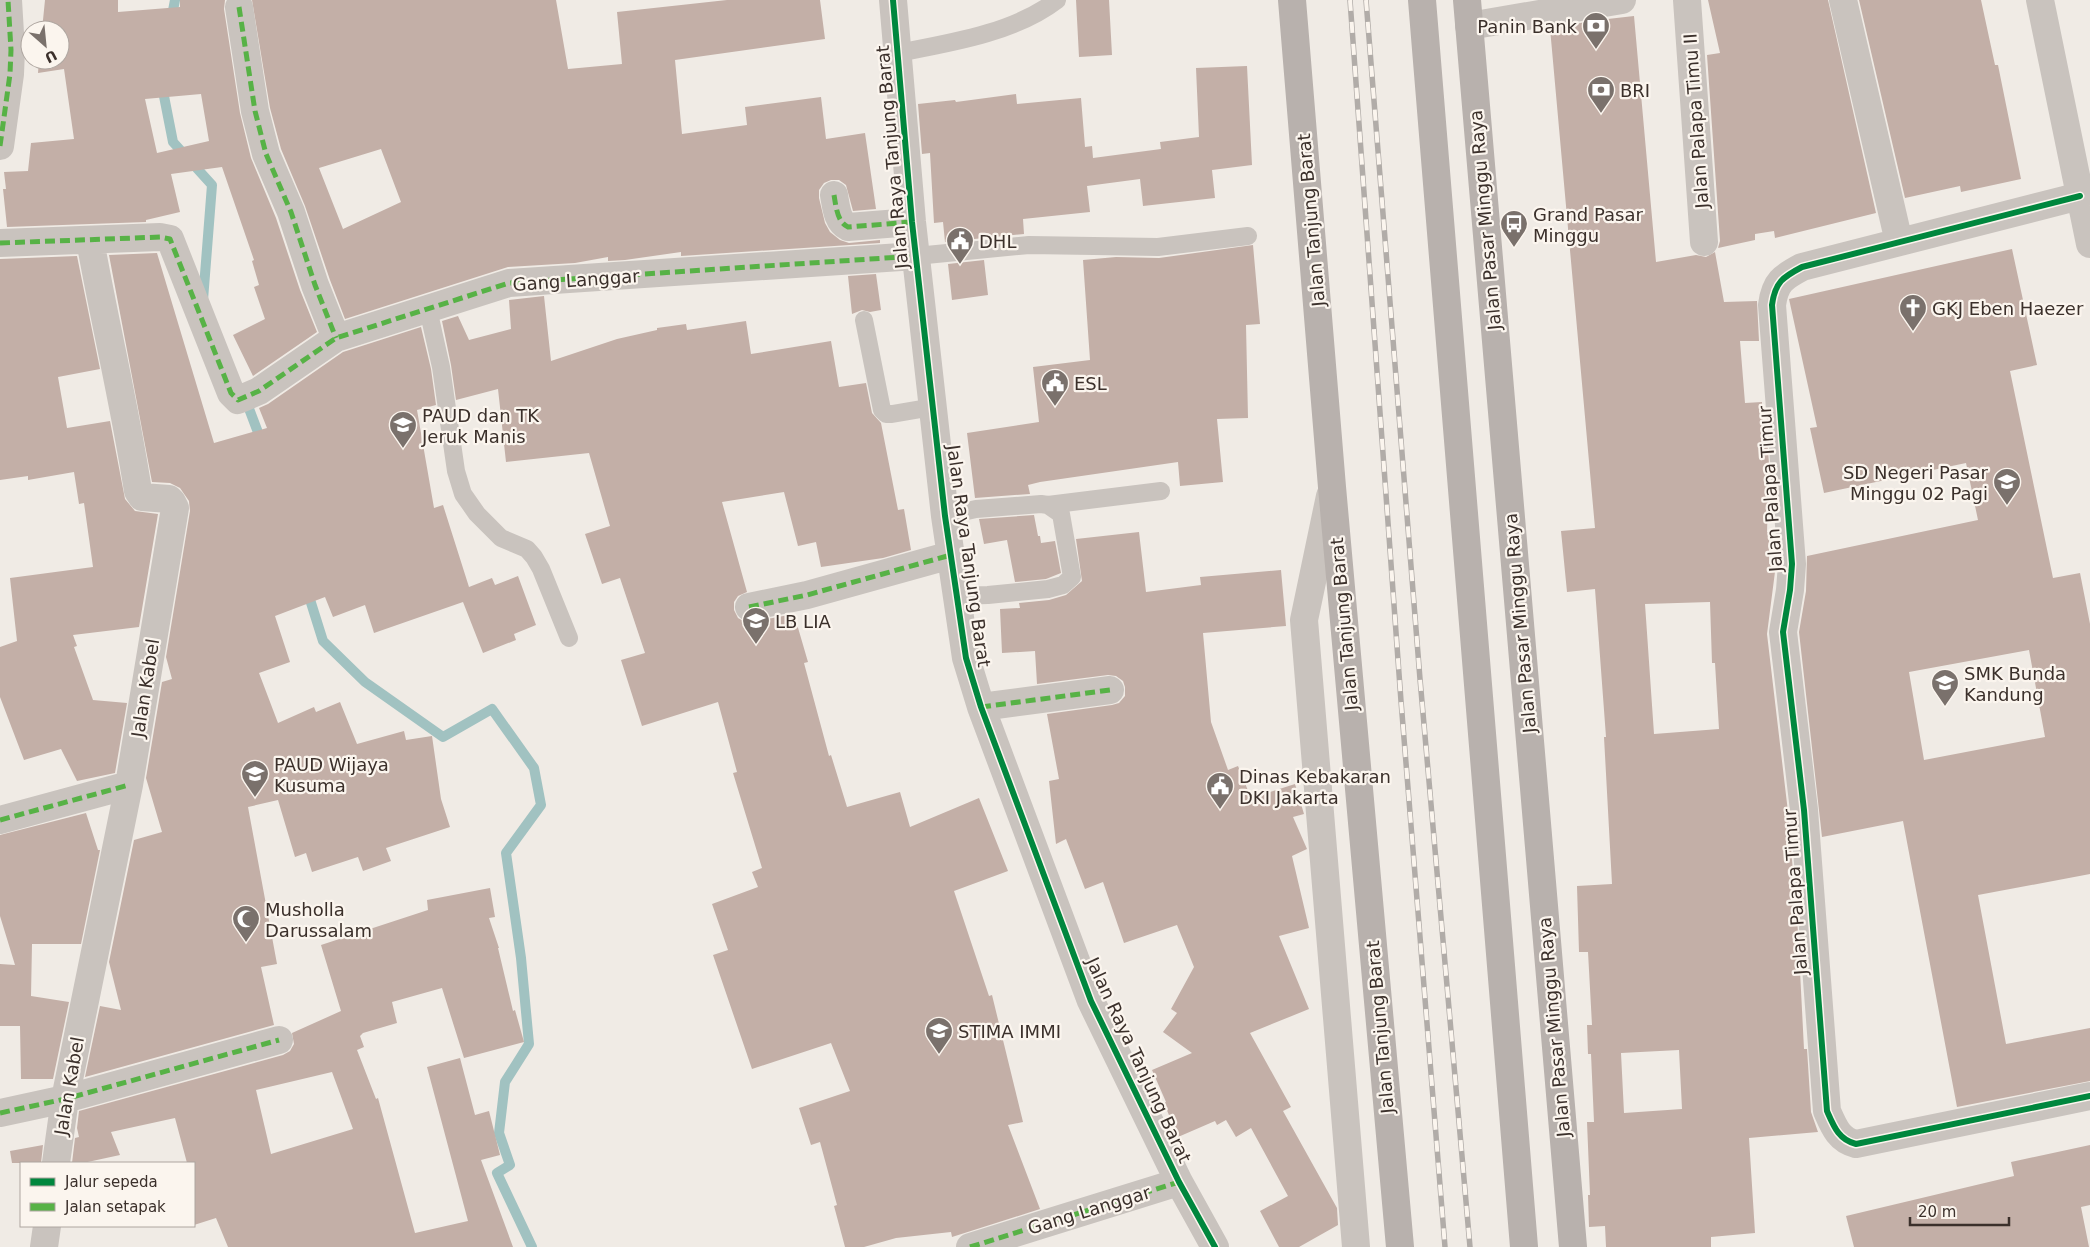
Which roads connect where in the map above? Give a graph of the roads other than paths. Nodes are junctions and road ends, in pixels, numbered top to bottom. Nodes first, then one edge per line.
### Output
1 (8, 0) edge
2 (893, 0) edge
3 (1057, 0) edge
4 (1292, 0) edge
5 (1422, 0) edge
6 (1687, 0) edge
7 (1844, 0) edge
8 (2040, 0) edge
9 (1618, 1) edge
10 (239, 7) dead end
11 (1468, 13) edge
12 (898, 53) junction
13 (0, 146) edge
14 (834, 195) dead end
15 (2080, 196) junction
16 (912, 222) junction
17 (1248, 236) dead end
18 (90, 240) junction
19 (1704, 242) dead end
20 (1899, 242) junction
21 (0, 243) edge
22 (2090, 244) edge
23 (916, 256) junction
24 (428, 309) junction
25 (864, 320) dead end
26 (336, 338) junction
27 (933, 407) junction
28 (1332, 487) junction
29 (1161, 491) dead end
30 (1048, 505) junction
31 (945, 516) junction
32 (951, 555) junction
33 (956, 596) junction
34 (749, 607) dead end
35 (569, 638) dead end
36 (1110, 690) dead end
37 (981, 706) junction
38 (129, 785) junction
39 (0, 820) edge
40 (279, 1040) dead end
41 (2090, 1096) edge
42 (65, 1099) junction
43 (0, 1113) edge
44 (56, 1162) edge
45 (1179, 1182) junction
46 (47, 1227) edge
47 (44, 1247) edge
48 (970, 1247) edge
49 (1215, 1247) edge
50 (1356, 1247) edge
51 (1400, 1247) edge
52 (1524, 1247) edge
53 (1573, 1247) edge

1 - 13 street
2 - 12 street, Jalan Raya Tanjung Barat
3 - 12 lane
4 - 28 main road, Jalan Tanjung Barat
5 - 52 main road
6 - 19 street, Jalan Palapa Timu II
7 - 20 street
8 - 15 street
9 - 11 street
10 - 26 street
11 - 53 main road, Jalan Pasar Minggu Raya
12 - 16 street, Jalan Raya Tanjung Barat
14 - 16 street
15 - 20 street, Jalan Palapa Timur
15 - 22 street
16 - 23 street, Jalan Raya Tanjung Barat
17 - 23 lane
18 - 21 street
18 - 26 street, Gang Langgar
18 - 38 street, Jalan Kabel
20 - 41 street, Jalan Palapa Timur
23 - 24 street, Gang Langgar
23 - 27 street, Jalan Raya Tanjung Barat
24 - 26 street, Gang Langgar
24 - 35 lane
25 - 27 lane
27 - 31 street, Jalan Raya Tanjung Barat
28 - 50 street
28 - 51 main road, Jalan Tanjung Barat
29 - 30 lane
30 - 31 lane
30 - 33 lane
31 - 32 street, Jalan Raya Tanjung Barat
32 - 33 street, Jalan Raya Tanjung Barat
32 - 34 street
33 - 37 street, Jalan Raya Tanjung Barat
36 - 37 street
37 - 45 street, Jalan Raya Tanjung Barat
38 - 39 street
38 - 42 street, Jalan Kabel
40 - 42 street
42 - 43 street
42 - 44 street, Jalan Kabel
45 - 48 street, Gang Langgar
45 - 49 street, Jalan Raya Tanjung Barat
46 - 47 street

